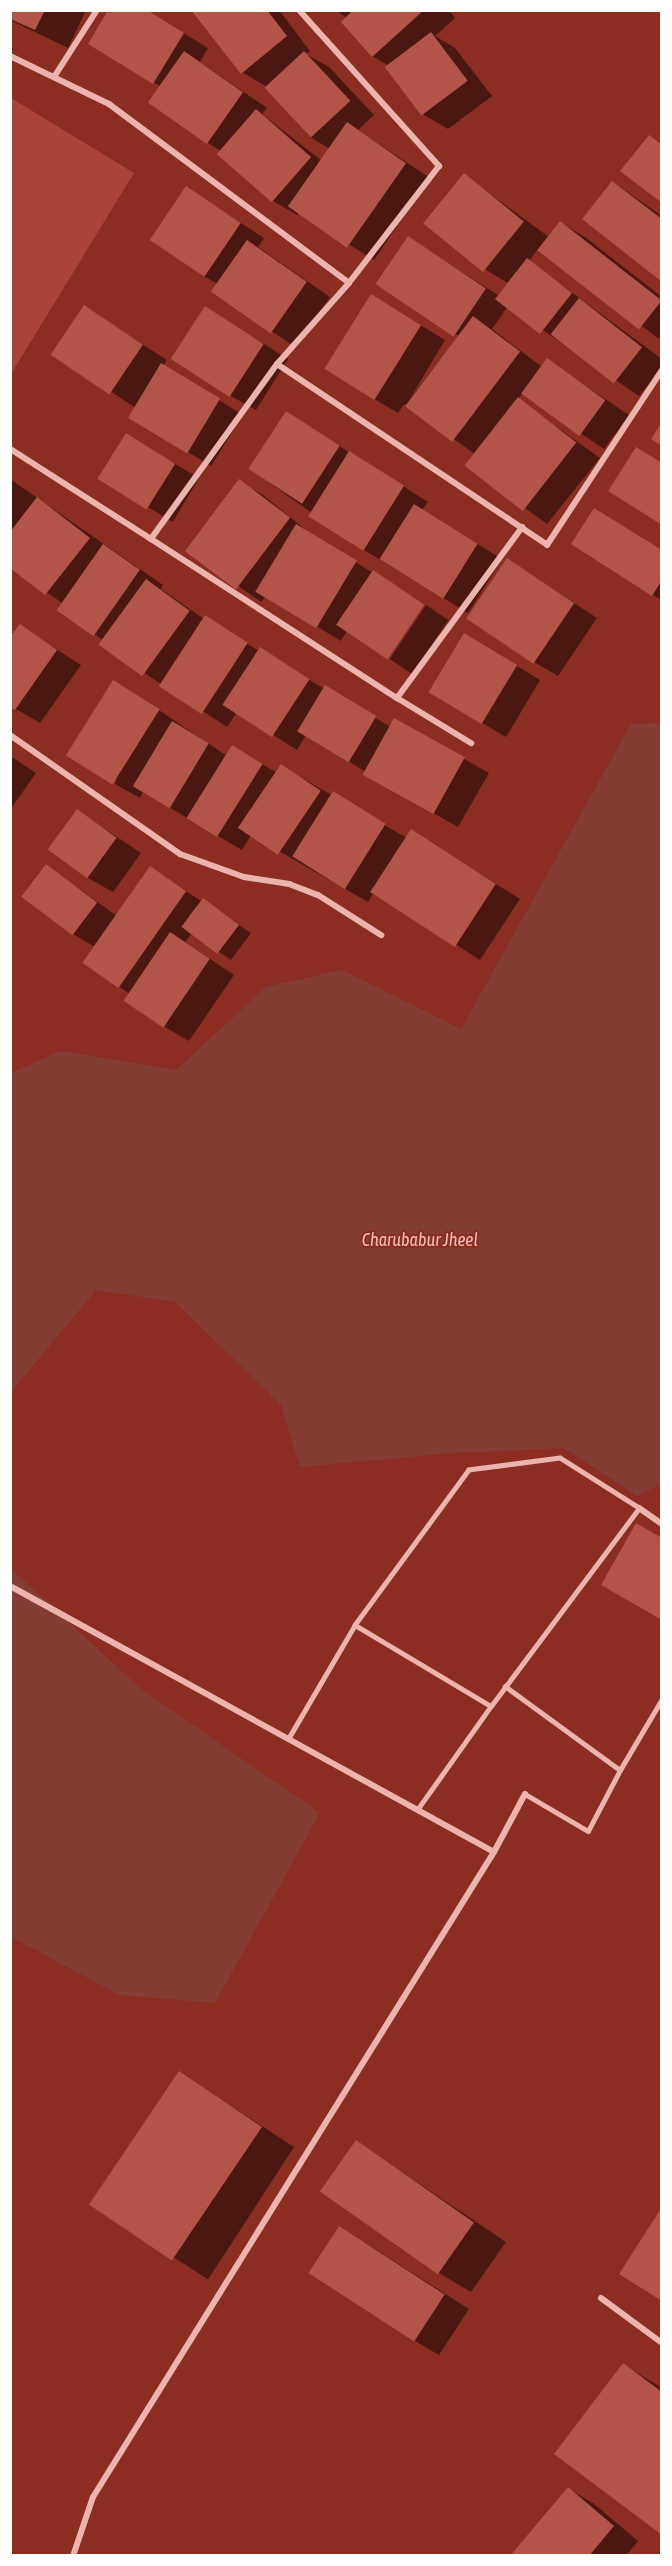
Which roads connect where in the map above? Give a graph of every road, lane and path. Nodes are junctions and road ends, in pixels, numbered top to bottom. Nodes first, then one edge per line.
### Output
1 (97, 10) edge
2 (299, 10) edge
3 (10, 56) edge
4 (54, 77) junction
5 (349, 283) junction
6 (277, 364) junction
7 (662, 370) edge
8 (10, 449) edge
9 (522, 527) junction
10 (151, 539) junction
11 (397, 698) junction
12 (10, 735) edge
13 (471, 743) dead end
14 (381, 935) dead end
15 (639, 1508) junction
16 (662, 1524) edge
17 (10, 1586) edge
18 (355, 1626) junction
19 (505, 1686) junction
20 (662, 1698) edge
21 (491, 1706) junction
22 (288, 1739) junction
23 (620, 1770) junction
24 (525, 1794) joint
25 (417, 1809) junction
26 (494, 1852) junction
27 (601, 2298) dead end
28 (662, 2343) edge
29 (73, 2556) edge

1 - 4 street
2 - 5 street
3 - 4 street
4 - 5 street
5 - 6 street
6 - 9 street
6 - 10 street
7 - 9 street
8 - 10 street
9 - 11 street
10 - 11 street
11 - 13 street
12 - 14 street
15 - 16 street
15 - 18 lane
15 - 19 lane
17 - 22 street
18 - 21 lane
18 - 22 lane
19 - 21 lane
19 - 23 lane
20 - 23 lane
21 - 25 lane
22 - 25 street
23 - 24 lane
24 - 26 street
25 - 26 street
26 - 29 street
27 - 28 street

